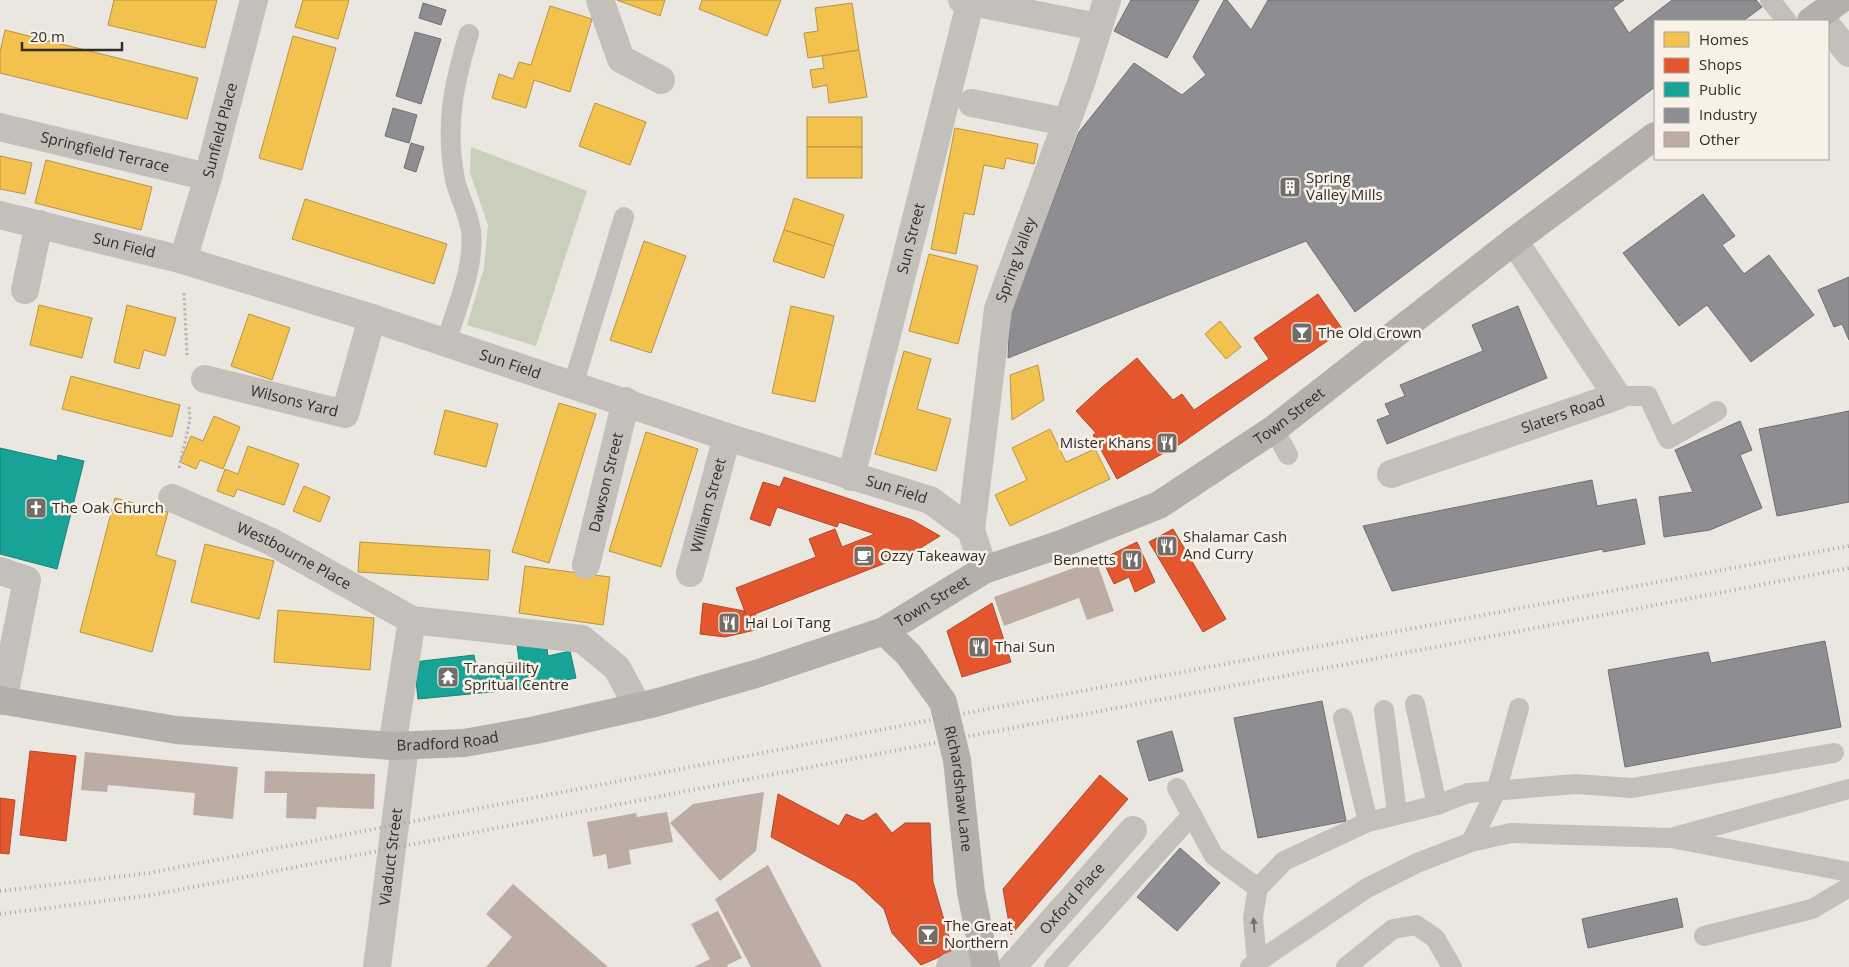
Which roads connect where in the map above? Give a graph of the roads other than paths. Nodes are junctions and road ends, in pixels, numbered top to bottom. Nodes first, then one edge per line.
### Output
1 (254, 0) edge
2 (600, 0) edge
3 (1107, 0) edge
4 (1770, 0) edge
5 (1840, 0) edge
6 (967, 1) edge
7 (1786, 20) edge
8 (1821, 20) edge
9 (1097, 27) junction
10 (1829, 31) edge
11 (469, 34) dead end
12 (1849, 54) edge
13 (661, 80) dead end
14 (972, 103) dead end
15 (1066, 122) junction
16 (0, 127) edge
17 (1654, 137) edge
18 (208, 177) junction
19 (0, 214) edge
20 (624, 217) dead end
21 (39, 224) junction
22 (1514, 242) junction
23 (183, 260) junction
24 (25, 290) dead end
25 (372, 318) junction
26 (446, 342) junction
27 (206, 379) dead end
28 (573, 385) junction
29 (1617, 396) junction
30 (626, 401) junction
31 (1717, 411) dead end
32 (1274, 429) junction
33 (727, 437) junction
34 (1288, 455) dead end
35 (1391, 474) dead end
36 (851, 477) junction
37 (172, 498) dead end
38 (971, 530) junction
39 (586, 565) dead end
40 (0, 570) edge
41 (984, 570) junction
42 (690, 573) dead end
43 (412, 620) junction
44 (884, 631) junction
45 (2, 700) edge
46 (1415, 704) dead end
47 (638, 707) junction
48 (1519, 708) dead end
49 (1384, 710) dead end
50 (1343, 718) dead end
51 (399, 746) junction
52 (1834, 753) dead end
53 (1176, 788) dead end
54 (1849, 789) edge
55 (1497, 790) junction
56 (1814, 798) junction
57 (1849, 803) edge
58 (1437, 805) junction
59 (1397, 813) junction
60 (1192, 815) junction
61 (1368, 822) junction
62 (1133, 830) dead end
63 (1672, 838) junction
64 (1471, 842) junction
65 (1849, 872) edge
66 (1849, 886) edge
67 (1258, 888) junction
68 (1704, 936) dead end
69 (984, 960) edge
70 (1254, 965) edge
71 (377, 967) edge
72 (950, 967) edge
73 (1012, 967) edge
74 (1054, 967) edge
75 (1346, 967) edge
76 (1452, 967) edge

1 - 18 street, Sunfield Place
2 - 13 street
3 - 9 street, Spring Valley
4 - 7 lane
5 - 8 main road
6 - 9 street
6 - 36 street, Sun Street
9 - 15 street, Spring Valley
10 - 12 street
11 - 26 lane
14 - 15 street
15 - 38 street, Spring Valley
16 - 18 street, Springfield Terrace
17 - 22 main road, Town Street
18 - 23 street, Sunfield Place
19 - 21 street, Sun Field
20 - 28 lane
21 - 23 street, Sun Field
21 - 24 street
22 - 29 street, Slaters Road
22 - 32 main road, Town Street
23 - 25 street, Sun Field
25 - 26 street, Sun Field
25 - 27 street, Wilsons Yard
26 - 28 street, Sun Field
28 - 30 street, Sun Field
29 - 31 lane
29 - 35 street, Slaters Road
30 - 33 street, Sun Field
30 - 39 street, Dawson Street
32 - 34 lane
32 - 41 main road, Town Street
33 - 36 street, Sun Field
33 - 42 street, William Street
36 - 38 street, Sun Field
37 - 43 street, Westbourne Place
38 - 41 street
40 - 45 street
41 - 44 main road, Town Street
43 - 47 street, Westbourne Place
43 - 51 street
44 - 47 main road, Bradford Road
44 - 69 main road, Richardshaw Lane
45 - 51 main road, Bradford Road
46 - 58 lane
47 - 51 main road, Bradford Road
48 - 55 lane
49 - 59 lane
50 - 61 lane
51 - 71 street, Viaduct Street
52 - 55 lane
53 - 60 lane
54 - 56 lane
55 - 58 lane
55 - 64 lane
56 - 57 lane
56 - 63 lane
58 - 59 lane
59 - 61 lane
60 - 67 lane
60 - 74 lane
61 - 67 lane
62 - 73 street, Oxford Place
63 - 64 lane
63 - 65 lane
64 - 70 lane
66 - 68 lane
70 -> 67 lane
69 - 72 street
75 - 76 lane

